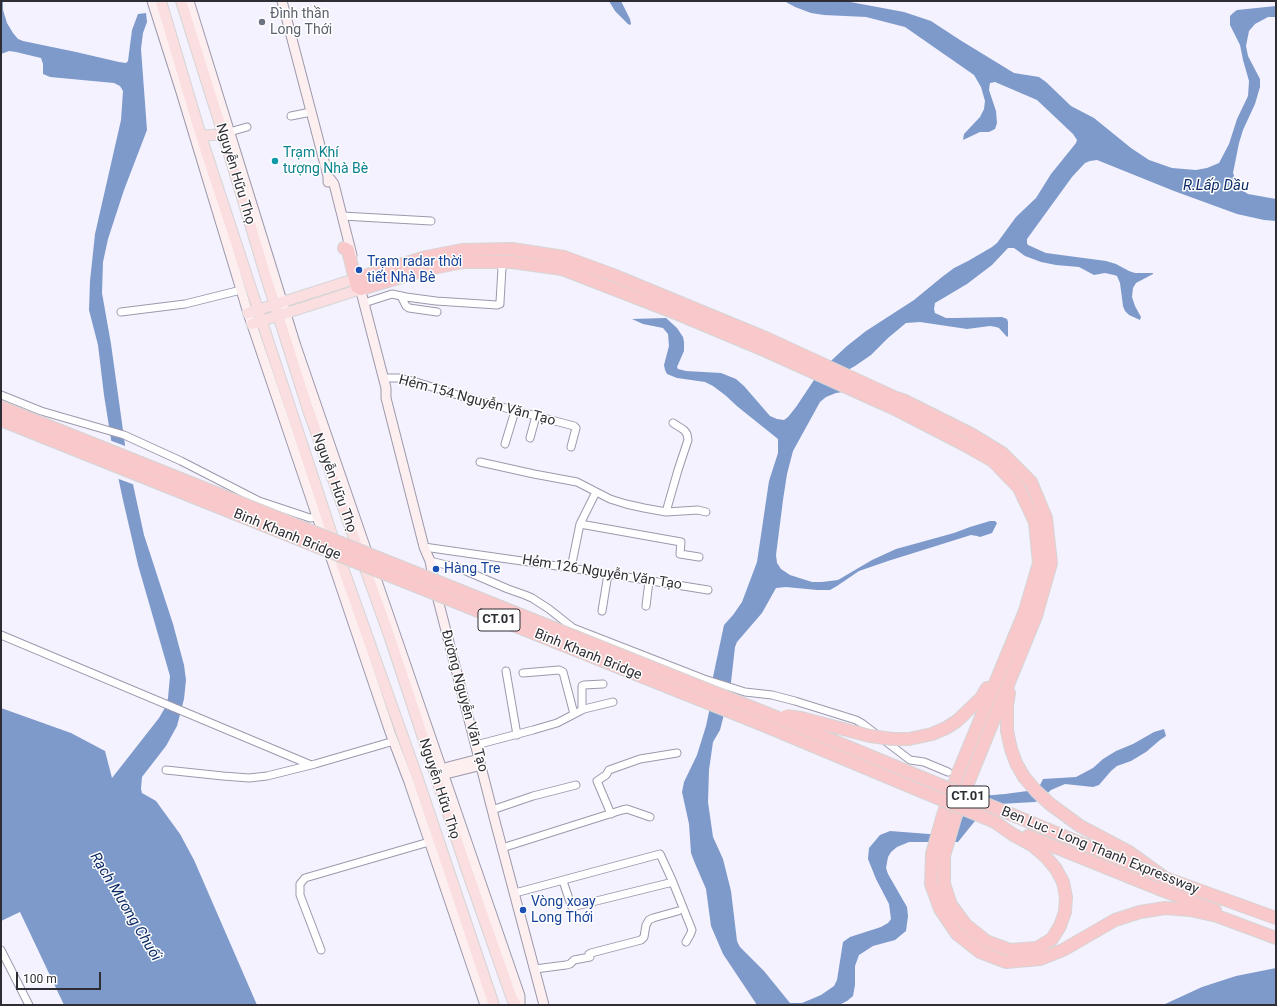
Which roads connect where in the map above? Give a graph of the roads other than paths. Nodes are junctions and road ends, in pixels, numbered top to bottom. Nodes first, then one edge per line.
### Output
1 (152, 1) edge
2 (161, 1) edge
3 (181, 1) edge
4 (189, 1) edge
5 (282, 1) edge
6 (170, 43) junction
7 (216, 98) junction
8 (311, 112) junction
9 (291, 116) dead end
10 (247, 127) dead end
11 (226, 133) junction
12 (201, 136) junction
13 (328, 176) junction
14 (221, 210) junction
15 (342, 216) junction
16 (431, 221) dead end
17 (344, 248) joint
18 (502, 268) dead end
19 (356, 283) junction
20 (241, 290) junction
21 (401, 296) junction
22 (278, 303) junction
23 (364, 303) junction
24 (253, 311) junction
25 (121, 312) dead end
26 (437, 312) dead end
27 (282, 314) junction
28 (257, 322) junction
29 (384, 378) junction
30 (1, 395) edge
31 (386, 398) junction
32 (895, 403) junction
33 (1, 407) edge
34 (515, 411) junction
35 (536, 416) junction
36 (1, 420) edge
37 (673, 423) dead end
38 (530, 438) dead end
39 (505, 444) dead end
40 (571, 447) dead end
41 (480, 462) dead end
42 (596, 492) junction
43 (666, 512) junction
44 (706, 512) dead end
45 (318, 517) junction
46 (580, 524) junction
47 (424, 547) junction
48 (699, 557) dead end
49 (430, 561) junction
50 (571, 568) junction
51 (608, 574) junction
52 (649, 581) junction
53 (708, 590) dead end
54 (646, 606) dead end
55 (602, 611) dead end
56 (1, 635) edge
57 (1019, 657) junction
58 (1003, 663) junction
59 (506, 671) dead end
60 (522, 674) dead end
61 (604, 684) dead end
62 (613, 702) dead end
63 (582, 710) junction
64 (574, 714) junction
65 (771, 715) junction
66 (516, 735) junction
67 (394, 741) junction
68 (476, 745) junction
69 (677, 753) dead end
70 (480, 762) junction
71 (311, 765) junction
72 (166, 770) dead end
73 (948, 772) dead end
74 (438, 773) junction
75 (413, 781) junction
76 (576, 785) dead end
77 (492, 810) junction
78 (611, 814) junction
79 (650, 817) dead end
80 (995, 822) junction
81 (429, 842) junction
82 (502, 848) junction
83 (1165, 878) junction
84 (562, 881) junction
85 (673, 882) junction
86 (514, 893) junction
87 (678, 911) dead end
88 (1276, 918) edge
89 (1276, 931) edge
90 (1276, 938) edge
91 (686, 942) dead end
92 (1, 950) edge
93 (321, 950) dead end
94 (535, 969) junction
95 (28, 1005) edge
96 (485, 1005) edge
97 (494, 1005) edge
98 (516, 1005) edge
99 (520, 1005) edge
100 (544, 1005) edge

1 - 6 main road, Nguyễn Hữu Thọ
2 - 6 main road, Nguyễn Hữu Thọ
3 - 7 main road, Nguyễn Hữu Thọ
4 - 7 main road, Nguyễn Hữu Thọ
5 - 8 main road, Đường Nguyễn Văn Tạo
6 - 12 main road, Nguyễn Hữu Thọ
6 - 14 main road, Nguyễn Hữu Thọ
7 - 11 main road, Nguyễn Hữu Thọ
8 - 9 street
8 - 13 main road, Đường Nguyễn Văn Tạo
10 - 11 street
11 - 12 main road
11 - 22 main road, Nguyễn Hữu Thọ
12 - 14 main road, Nguyễn Hữu Thọ
13 - 15 main road, Đường Nguyễn Văn Tạo
13 - 17 main road, Đường Nguyễn Văn Tạo
14 - 20 main road, Nguyễn Hữu Thọ
14 - 24 main road, Nguyễn Hữu Thọ
15 - 16 street
15 - 19 main road, Đường Nguyễn Văn Tạo
17 - 19 highway
18 - 21 street
19 - 22 main road
19 - 23 main road, Đường Nguyễn Văn Tạo
19 - 27 main road
19 - 31 main road, Đường Nguyễn Văn Tạo
19 - 32 highway
19 - 32 highway
20 - 24 main road, Nguyễn Hữu Thọ
20 - 25 street
21 - 23 street
21 - 26 street
22 - 24 main road
22 - 27 main road, Nguyễn Hữu Thọ
23 - 29 main road, Đường Nguyễn Văn Tạo
24 - 28 main road, Nguyễn Hữu Thọ
27 - 28 main road
27 - 74 main road, Nguyễn Hữu Thọ
28 - 45 main road, Nguyễn Hữu Thọ
28 - 75 main road, Nguyễn Hữu Thọ
29 - 31 main road, Đường Nguyễn Văn Tạo
29 - 34 street, Hẻm 154 Nguyễn Văn Tạo
30 - 45 street
31 - 47 main road, Đường Nguyễn Văn Tạo
32 - 57 highway
32 - 58 highway
33 - 65 highway, Binh Khanh Bridge / CT.01, bridge
34 - 35 street, Hẻm 154 Nguyễn Văn Tạo
34 - 39 street
35 - 38 street
35 - 40 street, Hẻm 154 Nguyễn Văn Tạo
36 - 80 highway, Binh Khanh Bridge / CT.01, bridge
37 - 43 street
41 - 42 street
42 - 43 street
42 - 46 street
43 - 44 street
45 - 67 main road, Nguyễn Hữu Thọ
46 - 48 street
46 - 50 street
47 - 49 main road, Đường Nguyễn Văn Tạo
47 - 50 street, Hẻm 126 Nguyễn Văn Tạo
49 - 68 main road, Đường Nguyễn Văn Tạo
49 - 73 street
50 - 51 street, Hẻm 126 Nguyễn Văn Tạo
51 - 52 street, Hẻm 126 Nguyễn Văn Tạo
51 - 55 street
52 - 53 street, Hẻm 126 Nguyễn Văn Tạo
52 - 54 street
56 - 71 street
57 - 80 highway
57 - 83 highway, bridge
58 - 65 highway, bridge
58 - 90 highway
59 - 66 street
60 - 64 street
61 - 63 street
62 - 63 street
63 - 64 street
64 - 66 street
65 - 83 highway, Ben Luc - Long Thanh Expressway / CT.01, bridge
66 - 68 street
67 - 71 street
67 - 75 main road, Nguyễn Hữu Thọ
68 - 70 main road, Đường Nguyễn Văn Tạo
69 - 78 street
70 - 74 main road
70 - 77 main road, Đường Nguyễn Văn Tạo
71 - 72 street
74 - 75 main road
74 - 98 main road, Nguyễn Hữu Thọ
74 - 99 main road, Nguyễn Hữu Thọ
75 - 81 main road, Nguyễn Hữu Thọ
75 - 97 main road, Nguyễn Hữu Thọ
76 - 77 street
77 - 82 main road, Đường Nguyễn Văn Tạo
78 - 79 street
78 - 82 street
80 - 89 highway, Ben Luc - Long Thanh Expressway / CT.01
81 - 93 street
81 - 96 main road, Nguyễn Hữu Thọ
82 - 86 main road, Đường Nguyễn Văn Tạo
83 - 88 highway, Ben Luc - Long Thanh Expressway / CT.01
84 - 85 street
84 - 85 street
84 - 86 street
85 - 91 street
86 - 94 main road, Đường Nguyễn Văn Tạo
87 - 94 street
92 - 95 street
94 - 100 main road, Đường Nguyễn Văn Tạo

